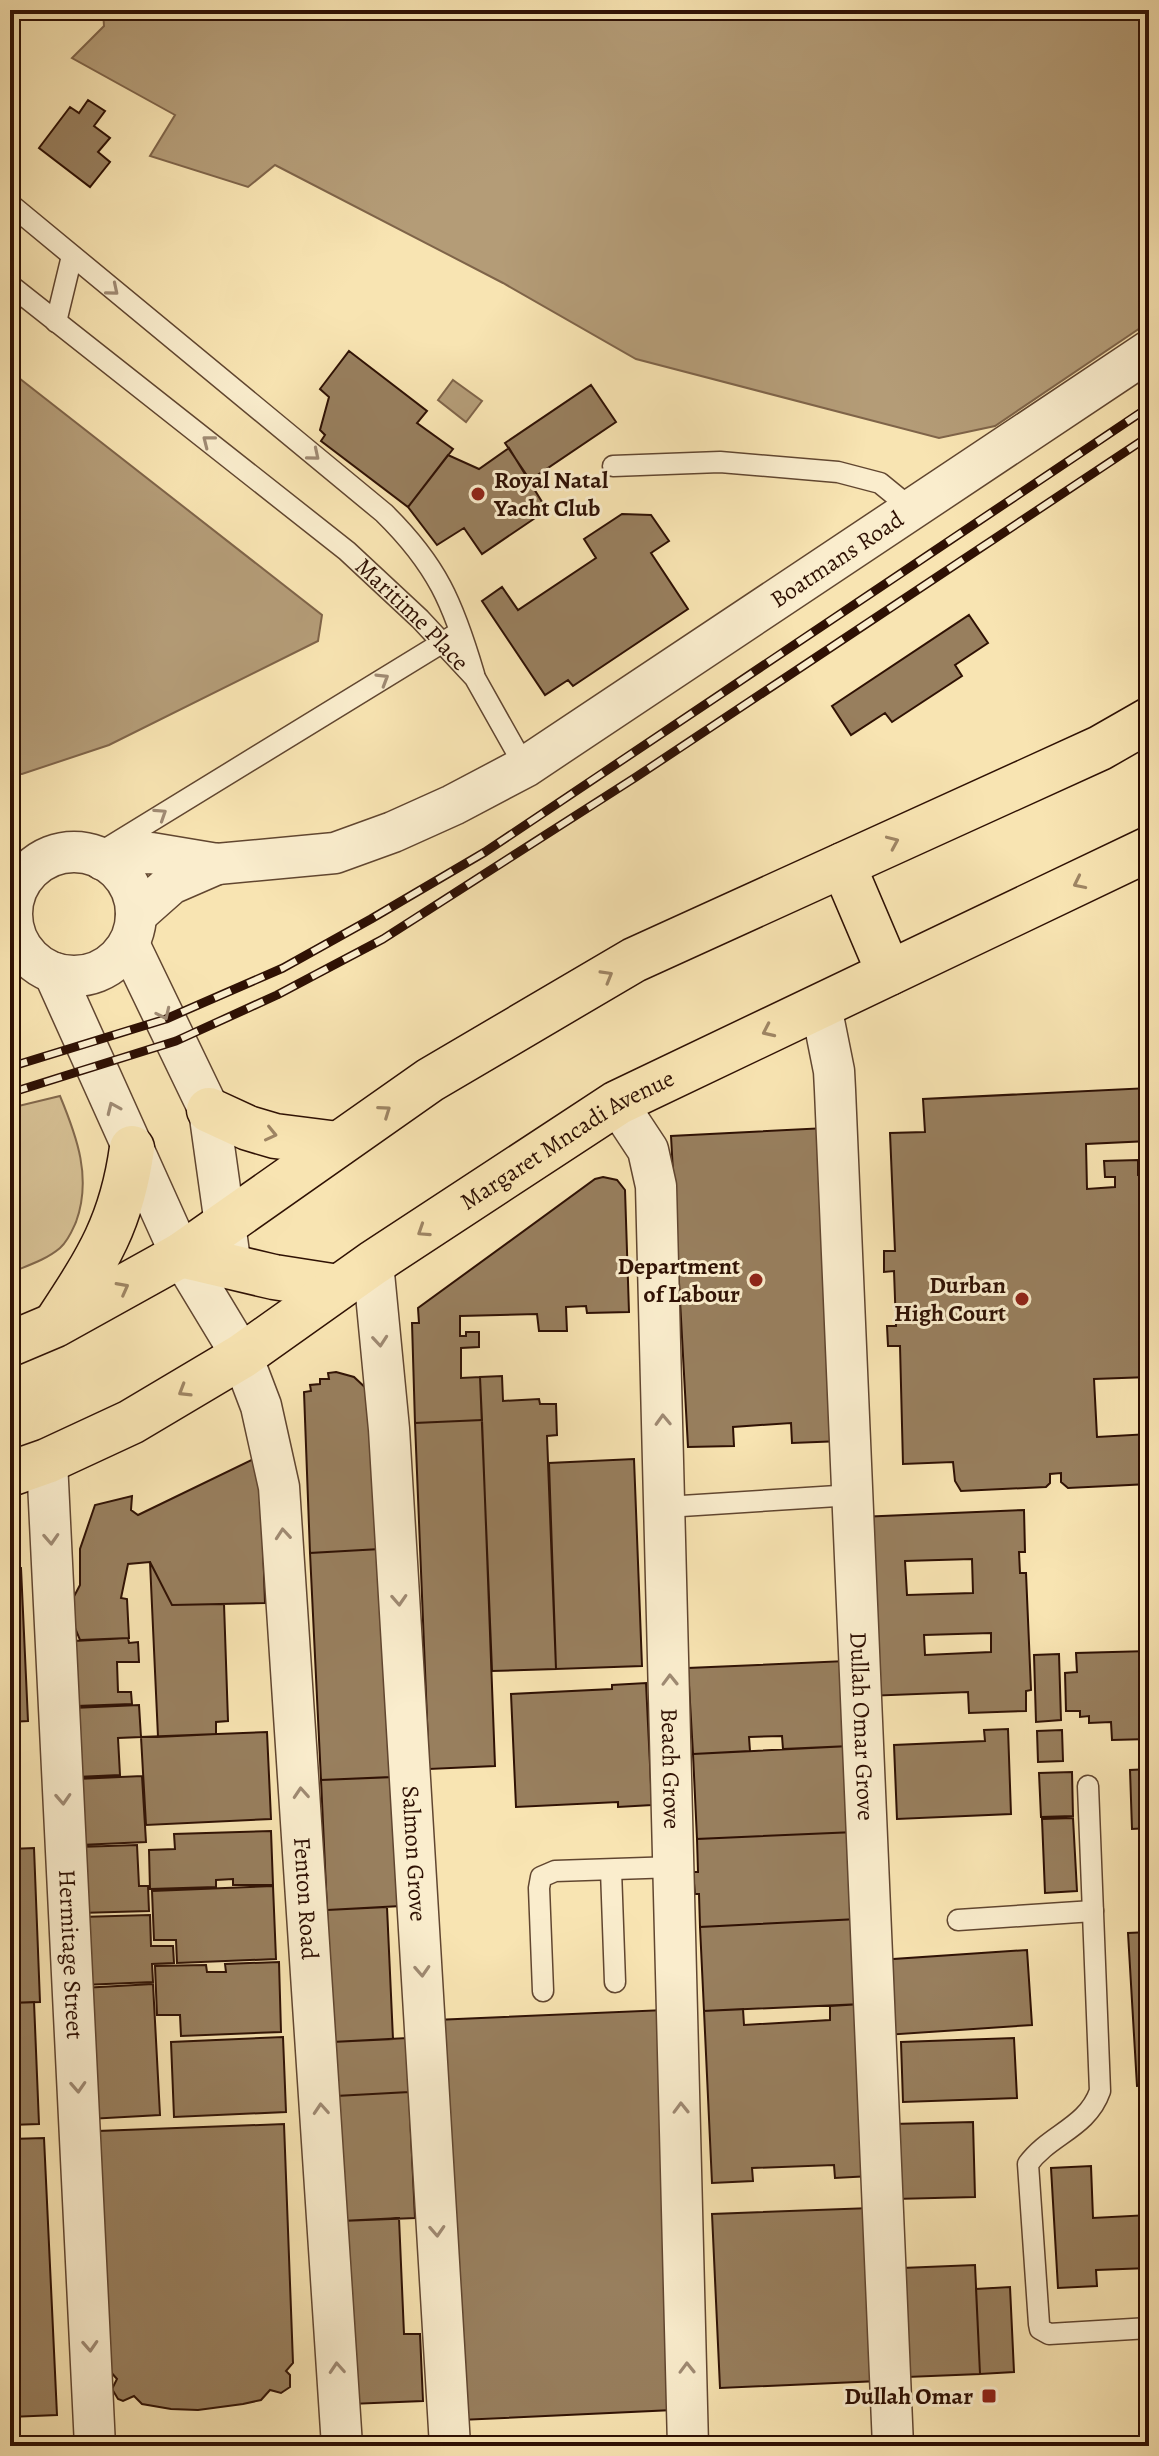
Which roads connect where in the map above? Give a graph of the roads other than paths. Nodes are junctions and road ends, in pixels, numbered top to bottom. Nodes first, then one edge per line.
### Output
1 (10, 204) edge
2 (72, 256) junction
3 (10, 285) edge
4 (56, 322) junction
5 (1149, 351) edge
6 (613, 466) dead end
7 (913, 510) junction
8 (461, 632) junction
9 (443, 643) junction
10 (475, 678) junction
11 (1149, 720) edge
12 (525, 767) junction
13 (1149, 849) edge
14 (99, 858) junction
15 (217, 864) junction
16 (843, 865) junction
17 (12, 901) edge
18 (133, 929) junction
19 (36, 973) edge
20 (889, 973) junction
21 (821, 1006) junction
22 (617, 1103) junction
23 (209, 1110) junction
24 (338, 1144) junction
25 (132, 1148) junction
26 (225, 1223) junction
27 (181, 1255) junction
28 (230, 1268) junction
29 (356, 1275) junction
30 (55, 1325) junction
31 (10, 1344) edge
32 (242, 1356) junction
33 (28, 1468) edge
34 (853, 1495) junction
35 (666, 1507) junction
36 (1088, 1786) dead end
37 (675, 1867) junction
38 (611, 1870) junction
39 (1093, 1911) junction
40 (958, 1920) dead end
41 (615, 1982) dead end
42 (543, 1991) dead end
43 (1149, 2328) edge
44 (95, 2446) edge
45 (342, 2446) edge
46 (450, 2446) edge
47 (688, 2446) edge
48 (893, 2446) edge

1 - 2 lane
2 - 4 lane
2 -> 8 lane
3 - 4 lane, Maritime Place
9 -> 4 lane, Maritime Place
5 - 7 street, Boatmans Road
6 - 7 lane
7 - 12 street, Boatmans Road
8 - 9 lane
8 - 10 lane
9 - 10 lane, Maritime Place
14 -> 9 lane
10 - 12 lane, Maritime Place
16 -> 11 main road
12 - 15 street
13 -> 20 main road, Margaret Mncadi Avenue
14 - 15 street
14 - 17 street
14 - 18 street
15 - 18 street
16 - 20 main road
24 -> 16 main road
17 - 19 street
18 - 19 street
18 -> 23 street
25 -> 19 street
20 - 21 main road, Margaret Mncadi Avenue
21 -> 22 main road, Margaret Mncadi Avenue
21 - 34 street, Dullah Omar Grove
22 -> 29 main road, Margaret Mncadi Avenue
35 -> 22 street, Beach Grove
23 -> 24 main road
23 - 26 street
24 - 26 main road
25 - 27 street
25 - 30 main road
26 - 27 main road
26 - 28 street
27 - 28 main road
30 -> 27 main road
27 - 32 street
28 - 29 main road
28 - 32 street
29 - 32 main road, Margaret Mncadi Avenue
29 -> 46 street, Salmon Grove
30 - 31 main road
32 -> 33 main road, Margaret Mncadi Avenue
45 -> 32 street, Fenton Road
33 -> 44 street, Hermitage Street
34 - 35 lane
34 - 48 street, Dullah Omar Grove
37 -> 35 street, Beach Grove
36 - 39 lane
37 - 38 lane
47 -> 37 street, Beach Grove
38 - 41 lane
38 - 42 lane
39 - 40 lane
39 - 43 lane

